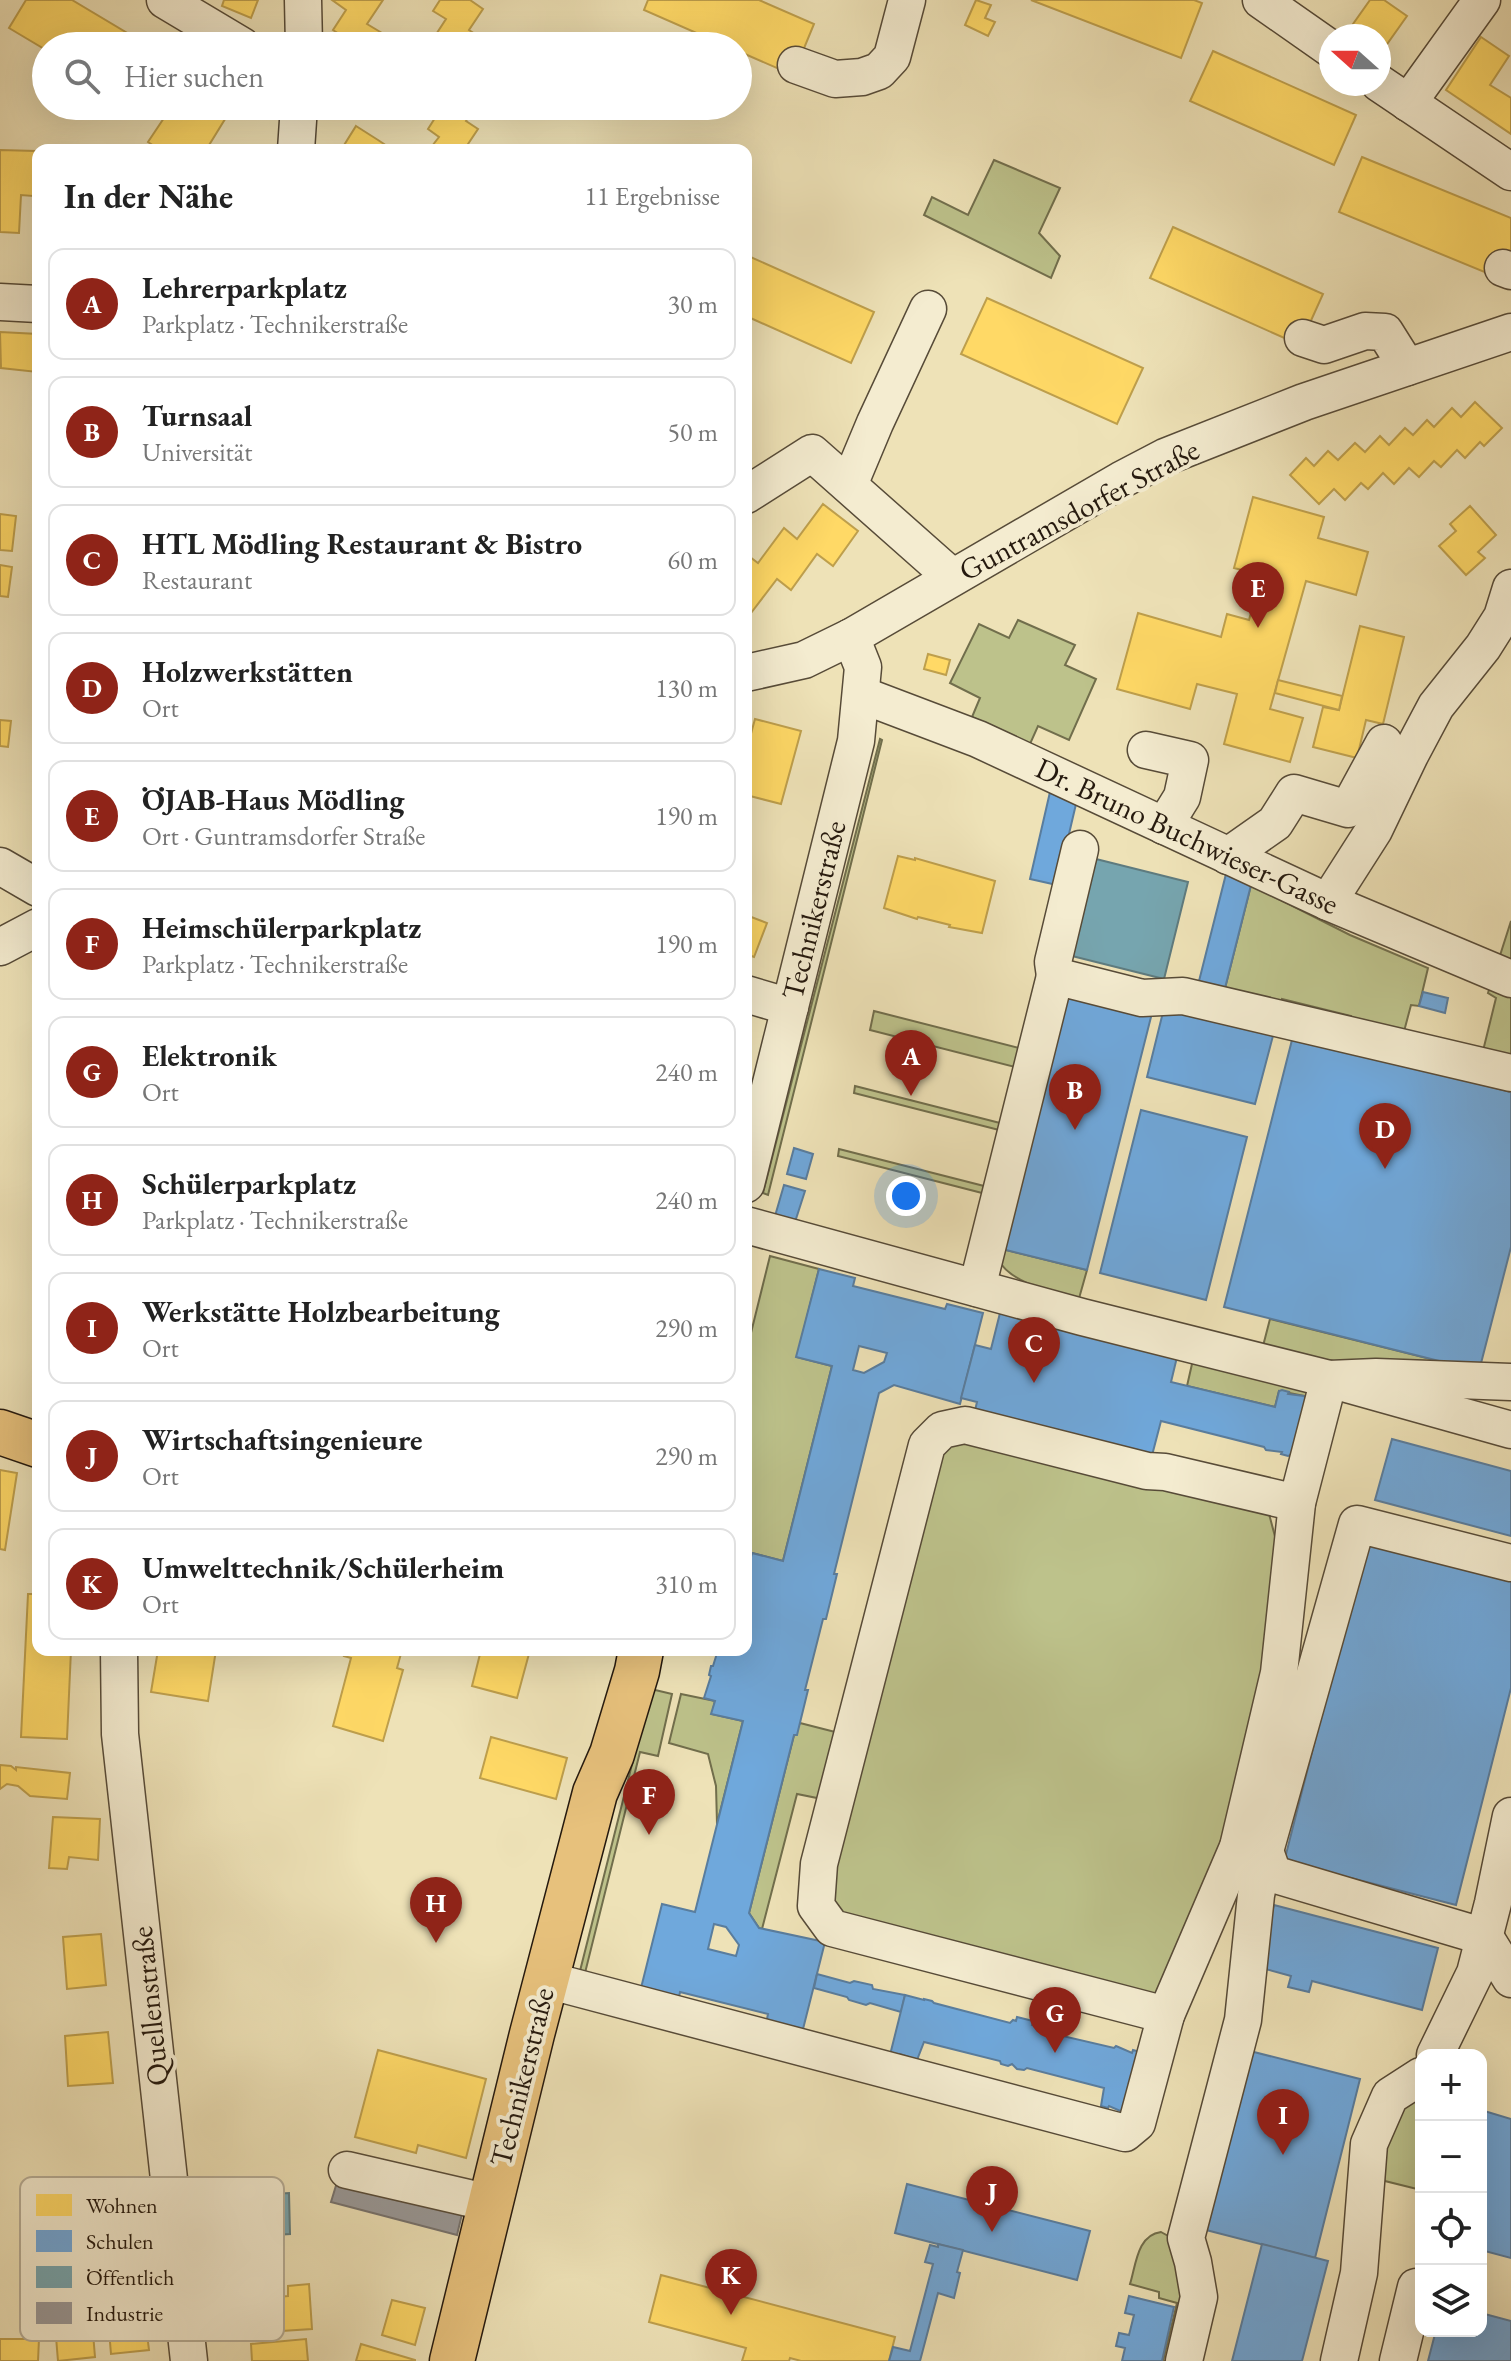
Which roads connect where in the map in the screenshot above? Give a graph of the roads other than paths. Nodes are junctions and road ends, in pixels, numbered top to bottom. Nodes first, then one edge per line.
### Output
1 (165, 0) edge
2 (303, 0) edge
3 (907, 0) edge
4 (1482, 0) edge
5 (1275, 4) edge
6 (219, 32) edge
7 (304, 32) edge
8 (1319, 39) edge
9 (796, 65) dead end
10 (1393, 93) edge
11 (298, 120) edge
12 (296, 144) edge
13 (1511, 172) edge
14 (0, 302) edge
15 (32, 304) edge
16 (928, 309) dead end
17 (1511, 332) edge
18 (1303, 338) dead end
19 (1407, 367) junction
20 (849, 485) junction
21 (752, 491) edge
22 (952, 577) junction
23 (1511, 588) edge
24 (851, 637) junction
25 (752, 672) edge
26 (862, 695) junction
27 (1384, 743) dead end
28 (1146, 750) dead end
29 (1164, 826) junction
30 (1080, 849) dead end
31 (1228, 856) junction
32 (0, 866) edge
33 (32, 885) edge
34 (1328, 902) junction
35 (32, 930) edge
36 (0, 947) edge
37 (1055, 976) junction
38 (1511, 979) edge
39 (752, 996) edge
40 (790, 1007) junction
41 (1511, 1073) edge
42 (752, 1160) edge
43 (752, 1227) edge
44 (977, 1288) junction
45 (1329, 1379) junction
46 (1511, 1382) edge
47 (1511, 1430) edge
48 (0, 1432) edge
49 (32, 1443) edge
50 (1297, 1503) junction
51 (1511, 1563) edge
52 (119, 1656) edge
53 (616, 1656) edge
54 (640, 1656) edge
55 (595, 1793) junction
56 (1511, 1816) edge
57 (1252, 1849) junction
58 (1497, 1915) edge
59 (1511, 1979) edge
60 (547, 1980) junction
61 (1166, 2015) junction
62 (1438, 2049) edge
63 (1415, 2080) edge
64 (347, 2170) dead end
65 (169, 2177) edge
66 (490, 2203) junction
67 (1359, 2273) junction
68 (1415, 2287) edge
69 (1415, 2299) edge
70 (187, 2341) edge
71 (189, 2361) edge
72 (452, 2361) edge
73 (1184, 2361) edge
74 (1339, 2361) edge
75 (1398, 2361) edge

1 - 6 street
2 - 7 street
3 - 9 street
4 - 10 street
5 - 8 street
10 - 13 street
11 - 12 street
14 - 15 street
16 - 20 street
17 - 19 street, Guntramsdorfer Straße
18 - 19 street
19 - 22 street, Guntramsdorfer Straße
20 - 21 street
20 - 22 street
22 - 24 street, Guntramsdorfer Straße
23 - 34 street
24 - 25 street, Guntramsdorfer Straße
24 - 26 street, Technikerstraße
26 - 29 street, Dr. Bruno Buchwieser-Gasse
26 - 40 street, Technikerstraße
27 - 31 street
28 - 29 street
29 - 31 street, Dr. Bruno Buchwieser-Gasse
30 - 37 street
31 - 34 street, Dr. Bruno Buchwieser-Gasse
32 - 33 street
34 - 38 street, Dr. Bruno Buchwieser-Gasse
35 - 36 street
37 - 41 street
37 - 44 street
39 - 40 street
40 - 42 street, Technikerstraße
43 - 44 street
44 - 45 street
45 - 46 street
45 - 47 street
45 - 50 street
48 - 49 main road
50 - 57 street
50 - 61 street
51 - 57 street
52 - 65 street, Quellenstraße
53 - 55 main road, Technikerstraße
54 - 55 main road, Technikerstraße
55 - 60 main road, Technikerstraße
56 - 58 street
57 - 58 street
57 - 61 street
57 - 73 street
58 - 59 street
58 - 62 street
60 - 61 street
60 - 66 main road, Technikerstraße
63 - 67 street
64 - 66 street
66 - 72 main road, Technikerstraße
67 - 68 street
67 - 74 street
69 - 75 street
70 - 71 street, Quellenstraße

